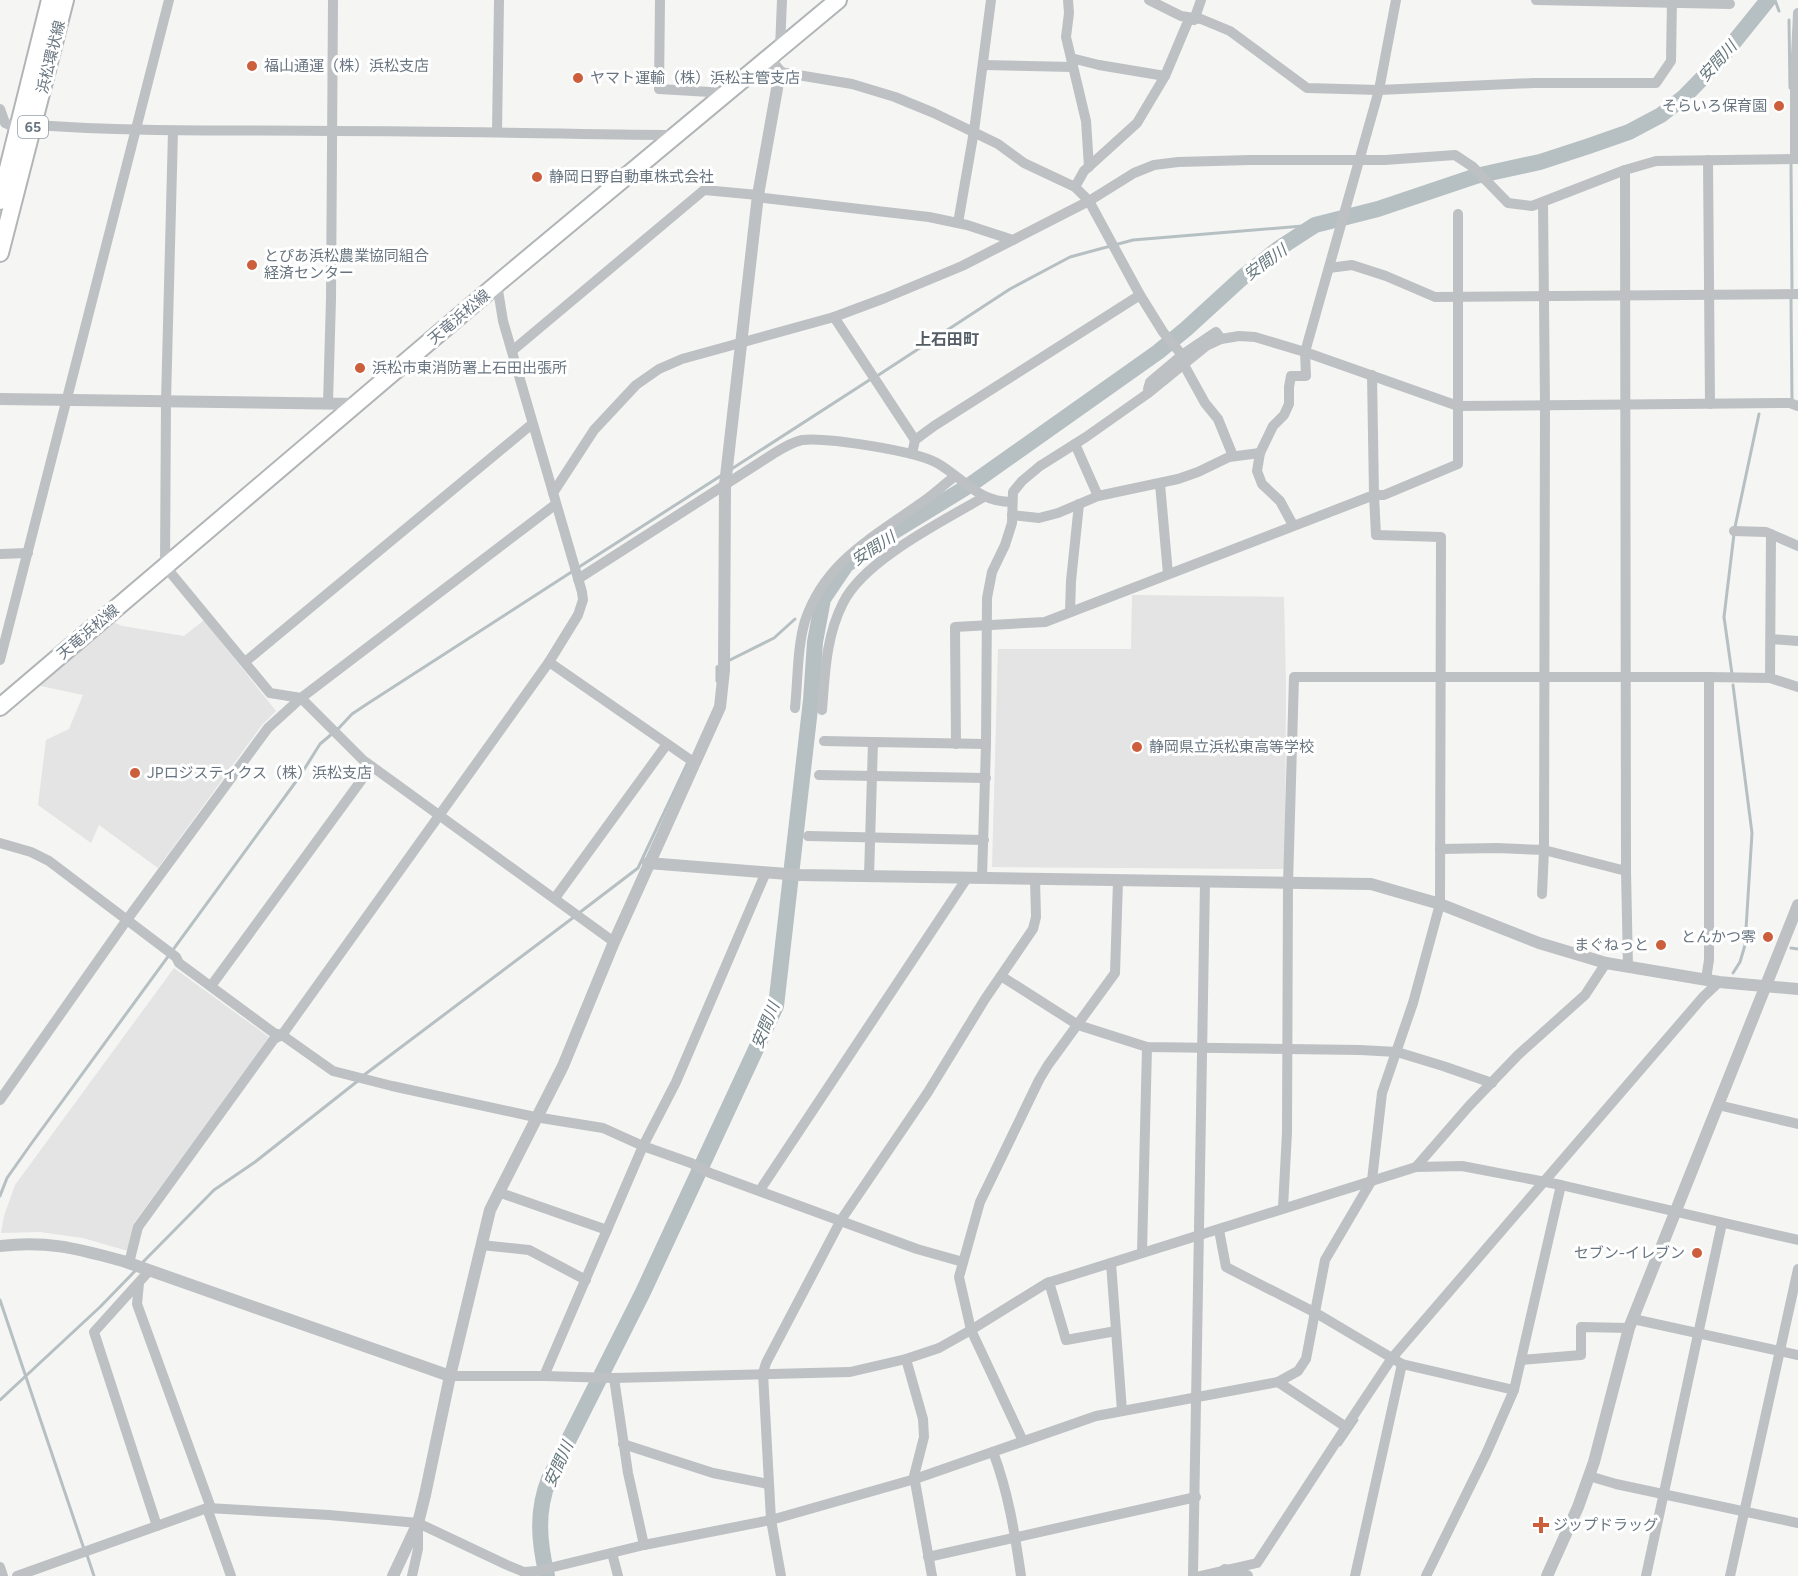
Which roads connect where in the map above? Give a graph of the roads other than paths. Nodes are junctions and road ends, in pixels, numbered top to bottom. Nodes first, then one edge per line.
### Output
1 (50, 0) edge
2 (65, 0) edge
3 (169, 0) edge
4 (333, 0) edge
5 (499, 0) edge
6 (660, 0) edge
7 (782, 0) edge
8 (838, 0) edge
9 (991, 0) edge
10 (1068, 0) edge
11 (1149, 0) edge
12 (1201, 0) edge
13 (1396, 0) edge
14 (1536, 0) edge
15 (1672, 1) edge
16 (1730, 4) dead end
17 (1798, 13) edge
18 (1192, 19) junction
19 (774, 54) junction
20 (1072, 62) junction
21 (983, 65) junction
22 (780, 72) junction
23 (1165, 76) junction
24 (1796, 76) edge
25 (1379, 90) junction
26 (727, 93) junction
27 (0, 109) edge
28 (26, 127) junction
29 (136, 129) junction
30 (332, 130) junction
31 (173, 131) junction
32 (974, 131) junction
33 (497, 132) junction
34 (676, 135) junction
35 (1796, 159) edge
36 (1708, 160) junction
37 (1360, 161) junction
38 (1089, 167) junction
39 (1625, 170) junction
40 (2, 184) edge
41 (1075, 187) junction
42 (758, 195) junction
43 (0, 201) edge
44 (1089, 201) junction
45 (1543, 202) junction
46 (1458, 214) dead end
47 (958, 223) junction
48 (1013, 240) junction
49 (0, 253) edge
50 (1329, 268) junction
51 (497, 284) junction
52 (1798, 294) edge
53 (1140, 295) junction
54 (1625, 295) junction
55 (1709, 295) junction
56 (1544, 296) junction
57 (1457, 297) junction
58 (834, 317) junction
59 (741, 344) junction
60 (512, 351) junction
61 (1305, 352) junction
62 (1182, 358) junction
63 (1372, 375) junction
64 (0, 399) edge
65 (66, 400) junction
66 (166, 401) junction
67 (328, 403) junction
68 (357, 404) junction
69 (1710, 404) junction
70 (1545, 405) junction
71 (1626, 405) junction
72 (1458, 406) junction
73 (1798, 406) edge
74 (532, 424) junction
75 (915, 440) junction
76 (1075, 444) junction
77 (1260, 453) junction
78 (912, 454) junction
79 (1233, 456) junction
80 (955, 477) junction
81 (725, 483) junction
82 (1160, 484) junction
83 (1374, 495) junction
84 (1098, 496) junction
85 (984, 497) junction
86 (554, 498) junction
87 (1012, 502) junction
88 (1079, 504) junction
89 (1012, 515) junction
90 (1293, 525) junction
91 (1734, 531) dead end
92 (1771, 534) junction
93 (1798, 546) edge
94 (28, 553) junction
95 (0, 554) edge
96 (165, 567) junction
97 (1168, 574) junction
98 (577, 578) junction
99 (1070, 612) junction
100 (987, 626) junction
101 (1771, 639) junction
102 (1798, 641) edge
103 (0, 660) edge
104 (245, 662) junction
105 (549, 662) junction
106 (1441, 677) junction
107 (1544, 677) junction
108 (1627, 677) junction
109 (1709, 677) junction
110 (1770, 678) junction
111 (1798, 687) edge
112 (301, 698) junction
113 (0, 707) edge
114 (795, 708) dead end
115 (822, 710) dead end
116 (824, 741) dead end
117 (873, 742) junction
118 (667, 744) junction
119 (956, 744) junction
120 (986, 744) junction
121 (695, 763) junction
122 (371, 766) junction
123 (819, 775) dead end
124 (872, 776) junction
125 (986, 778) junction
126 (440, 816) junction
127 (808, 836) dead end
128 (870, 837) junction
129 (984, 840) junction
130 (0, 843) edge
131 (1440, 849) junction
132 (1544, 850) junction
133 (648, 863) junction
134 (1626, 871) junction
135 (772, 873) junction
136 (869, 876) junction
137 (967, 878) junction
138 (982, 878) junction
139 (1035, 879) junction
140 (1118, 881) junction
141 (1205, 882) junction
142 (1288, 884) junction
143 (1542, 894) dead end
144 (555, 898) junction
145 (1440, 904) junction
146 (1798, 905) edge
147 (126, 921) junction
148 (614, 942) junction
149 (1606, 963) junction
150 (1628, 967) junction
151 (1001, 976) junction
152 (1712, 980) junction
153 (211, 986) junction
154 (1765, 986) junction
155 (1798, 989) edge
156 (1078, 1024) junction
157 (282, 1035) junction
158 (1147, 1047) junction
159 (1202, 1048) junction
160 (1286, 1049) junction
161 (1397, 1052) junction
162 (1492, 1083) junction
163 (0, 1100) edge
164 (1718, 1105) junction
165 (536, 1117) junction
166 (1798, 1124) edge
167 (643, 1146) junction
168 (1416, 1167) junction
169 (1372, 1180) junction
170 (1544, 1182) junction
171 (1561, 1185) junction
172 (760, 1190) junction
173 (498, 1192) junction
174 (1283, 1208) junction
175 (1675, 1212) junction
176 (841, 1220) junction
177 (1722, 1223) junction
178 (607, 1230) junction
179 (1220, 1230) junction
180 (1198, 1235) junction
181 (1798, 1240) edge
182 (481, 1245) junction
183 (0, 1246) edge
184 (1143, 1253) junction
185 (963, 1262) junction
186 (1111, 1263) junction
187 (131, 1264) junction
188 (148, 1269) junction
189 (1798, 1269) edge
190 (586, 1280) junction
191 (139, 1282) junction
192 (1049, 1282) junction
193 (1316, 1313) junction
194 (1631, 1324) junction
195 (971, 1330) junction
196 (1116, 1331) junction
197 (1699, 1333) junction
198 (1780, 1351) junction
199 (1798, 1355) edge
200 (1392, 1358) junction
201 (906, 1359) junction
202 (1521, 1360) junction
203 (1402, 1364) junction
204 (763, 1374) junction
205 (450, 1376) junction
206 (544, 1376) junction
207 (614, 1378) junction
208 (1278, 1382) junction
209 (1514, 1390) junction
210 (1197, 1397) junction
211 (1122, 1411) junction
212 (1346, 1427) junction
213 (1023, 1441) junction
214 (623, 1443) junction
215 (993, 1452) junction
216 (1589, 1476) junction
217 (915, 1479) junction
218 (768, 1484) junction
219 (1663, 1492) junction
220 (1196, 1497) junction
221 (209, 1508) junction
222 (1745, 1511) junction
223 (771, 1520) junction
224 (1798, 1522) edge
225 (418, 1523) junction
226 (157, 1526) junction
227 (1015, 1536) junction
228 (644, 1545) junction
229 (612, 1553) junction
230 (928, 1557) junction
231 (0, 1567) edge
232 (1225, 1570) junction
233 (3, 1576) edge
234 (17, 1576) edge
235 (231, 1576) edge
236 (393, 1576) edge
237 (412, 1576) edge
238 (618, 1576) edge
239 (781, 1576) edge
240 (932, 1576) edge
241 (1021, 1576) edge
242 (1193, 1576) edge
243 (1200, 1576) edge
244 (1247, 1576) edge
245 (1355, 1576) edge
246 (1426, 1576) edge
247 (1547, 1576) edge
248 (1646, 1576) edge
249 (1730, 1576) edge

1 - 28 main road, 浜松環状線 / 65
2 - 28 main road, 浜松環状線 / 65
3 - 29 street
4 - 30 street
5 - 33 street
6 - 26 street
7 - 19 street
8 - 19 main road, 天竜浜松線
9 - 21 street
10 - 20 street
11 - 18 street
12 - 18 street
13 - 25 street
14 - 15 street
15 - 16 street
15 - 25 street
17 - 24 street
18 - 23 street
18 - 25 street
19 - 22 street
19 - 26 main road, 天竜浜松線
20 - 21 street
20 - 23 street
20 - 38 street
21 - 32 street
22 - 32 street
22 - 42 street
23 - 38 street
24 - 35 street
25 - 37 street
26 - 34 main road, 天竜浜松線
27 - 28 street
28 - 29 street
28 - 40 main road, 浜松環状線 / 65
28 - 49 main road, 浜松環状線 / 65
29 - 31 street
29 - 65 street
30 - 31 street
30 - 33 street
30 - 67 street
31 - 66 street
32 - 41 street
32 - 47 street
33 - 34 street
34 - 51 main road, 天竜浜松線
35 - 36 street
36 - 39 street
36 - 55 street
37 - 44 street
37 - 45 street
37 - 50 street
38 - 41 street
39 - 45 street
39 - 54 street
40 - 43 main road, 浜松環状線 / 65
41 - 44 street
42 - 47 street
42 - 59 street
42 - 60 street
44 - 48 street
44 - 53 street
45 - 56 street
46 - 57 street
47 - 48 street
48 - 58 street
50 - 57 street
50 - 61 street
51 - 60 street
51 - 68 main road, 天竜浜松線
52 - 55 street
53 - 62 street
53 - 75 street
54 - 55 street
54 - 56 street
54 - 71 street
55 - 69 street
56 - 57 street
56 - 70 street
57 - 72 street
58 - 59 street
58 - 75 street
59 - 81 street
59 - 86 street
60 - 74 street
61 - 62 street
61 - 63 street
61 - 77 street
62 - 76 street
62 - 79 street
63 - 72 street
63 - 83 street
64 - 65 street
65 - 66 street
65 - 94 street
66 - 67 street
66 - 96 street
67 - 68 street
68 - 96 main road, 天竜浜松線
69 - 71 street
69 - 73 street
70 - 71 street
70 - 72 street
70 - 107 street
71 - 108 street
72 - 83 street
74 - 86 street
74 - 104 street
75 - 78 street
76 - 84 street
76 - 87 street
77 - 79 street
77 - 90 street
78 - 80 street
78 - 81 street
79 - 82 street
80 - 85 street
80 - 114 street
81 - 98 street
81 - 121 street
82 - 84 street
82 - 97 street
83 - 90 street
83 - 106 street
84 - 88 street
85 - 87 street
85 - 115 street
86 - 98 street
86 - 112 street
87 - 89 street
88 - 89 street
88 - 99 street
89 - 100 street
90 - 97 street
91 - 92 street
92 - 93 street
92 - 101 street
94 - 95 street
94 - 103 street
96 - 104 street
96 - 113 main road, 天竜浜松線
97 - 99 street
98 - 105 street
99 - 100 street
100 - 119 street
100 - 120 street
101 - 102 street
101 - 110 street
104 - 112 street
105 - 118 street
105 - 126 street
106 - 107 street
106 - 131 street
106 - 142 street
107 - 108 street
107 - 132 street
108 - 109 street
108 - 134 street
109 - 110 street
109 - 152 street
110 - 111 street
112 - 122 street
112 - 147 street
116 - 117 street
117 - 119 street
117 - 124 street
118 - 121 street
118 - 144 street
119 - 120 street
120 - 125 street
121 - 133 street
122 - 126 street
122 - 153 street
123 - 124 street
124 - 125 street
124 - 128 street
125 - 129 street
126 - 144 street
126 - 157 street
127 - 128 street
128 - 129 street
128 - 136 street
129 - 138 street
130 - 147 street
131 - 132 street
131 - 145 street
132 - 134 street
132 - 143 street
133 - 135 street
133 - 148 street
134 - 150 street
135 - 136 street
135 - 167 street
136 - 137 street
137 - 138 street
137 - 172 street
138 - 139 street
139 - 140 street
139 - 151 street
140 - 141 street
140 - 156 street
141 - 142 street
141 - 159 street
142 - 145 street
142 - 160 street
144 - 148 street
145 - 149 street
145 - 161 street
146 - 154 street
147 - 153 street
147 - 163 street
148 - 165 street
149 - 150 street
149 - 162 street
150 - 152 street
151 - 156 street
151 - 176 street
152 - 154 street
152 - 170 street
153 - 157 street
154 - 155 street
154 - 164 street
156 - 158 street
156 - 185 street
157 - 165 street
157 - 187 street
158 - 159 street
158 - 184 street
159 - 160 street
159 - 180 street
160 - 161 street
160 - 174 street
161 - 162 street
161 - 169 street
162 - 168 street
164 - 166 street
164 - 175 street
165 - 167 street
165 - 173 street
167 - 172 street
167 - 178 street
168 - 169 street
168 - 170 street
169 - 174 street
169 - 193 street
170 - 171 street
170 - 200 street
171 - 175 street
171 - 202 street
172 - 176 street
173 - 178 street
173 - 182 street
174 - 179 street
175 - 177 street
175 - 194 street
176 - 185 street
176 - 204 street
177 - 181 street
177 - 197 street
178 - 190 street
179 - 180 street
179 - 193 street
180 - 184 street
180 - 210 street
182 - 190 street
182 - 205 street
183 - 187 street
184 - 186 street
185 - 195 street
186 - 192 street
186 - 196 street
187 - 188 street
188 - 191 street
188 - 205 street
189 - 198 street
190 - 206 street
191 - 221 street
191 - 226 street
192 - 195 street
192 - 196 street
193 - 200 street
193 - 208 street
194 - 197 street
194 - 202 street
194 - 216 street
195 - 201 street
195 - 213 street
196 - 211 street
197 - 198 street
197 - 219 street
198 - 199 street
198 - 222 street
200 - 203 street
200 - 212 street
201 - 204 street
201 - 217 street
202 - 209 street
203 - 209 street
203 - 245 street
204 - 207 street
204 - 218 street
205 - 206 street
205 - 225 street
206 - 207 street
207 - 214 street
208 - 210 street
208 - 212 street
209 - 246 street
210 - 211 street
210 - 220 street
211 - 213 street
212 - 232 street
213 - 215 street
214 - 218 street
214 - 228 street
215 - 217 street
215 - 227 street
216 - 219 street
216 - 247 street
217 - 223 street
217 - 230 street
218 - 223 street
219 - 222 street
219 - 248 street
220 - 227 street
220 - 242 street
221 - 225 street
221 - 226 street
221 - 235 street
222 - 224 street
222 - 249 street
223 - 228 street
223 - 239 street
225 - 229 street
225 - 236 street
225 - 237 street
226 - 234 street
227 - 230 street
227 - 241 street
228 - 229 street
229 - 238 street
230 - 240 street
231 - 233 street
232 - 243 street
232 - 244 street

